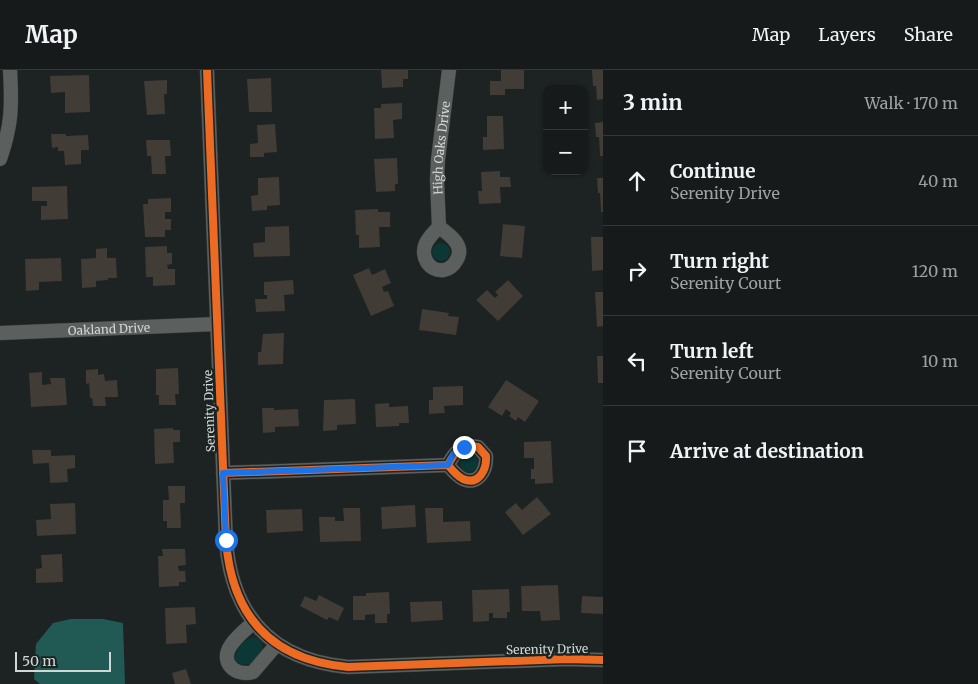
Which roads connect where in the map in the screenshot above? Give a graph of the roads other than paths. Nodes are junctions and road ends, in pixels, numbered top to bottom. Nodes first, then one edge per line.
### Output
1 (10, 70) edge
2 (207, 70) edge
3 (449, 70) edge
4 (0, 159) edge
5 (439, 227) dead end
6 (217, 324) junction
7 (0, 333) edge
8 (448, 465) dead end
9 (223, 473) junction
10 (254, 622) junction
11 (277, 644) junction
12 (603, 660) edge

1 - 4 street
2 - 6 street, Serenity Drive
3 - 5 street, High Oaks Drive
6 - 7 street, Oakland Drive
6 - 9 street, Serenity Drive
8 - 9 street
9 - 10 street, Serenity Drive
10 - 11 street, Serenity Drive
10 - 11 street
11 - 12 street, Serenity Drive

